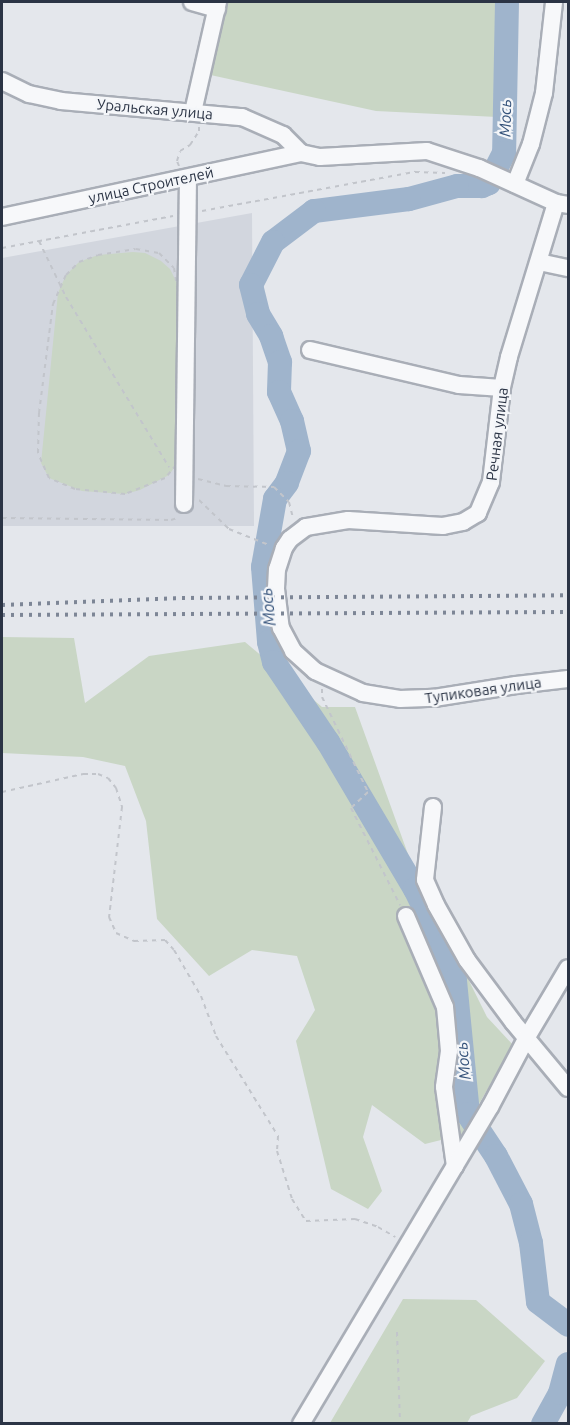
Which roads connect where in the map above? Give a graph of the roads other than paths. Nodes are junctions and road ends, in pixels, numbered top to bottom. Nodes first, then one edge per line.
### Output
1 (192, 2) edge
2 (554, 2) edge
3 (218, 5) edge
4 (2, 81) edge
5 (193, 112) junction
6 (301, 153) junction
7 (188, 178) junction
8 (511, 182) junction
9 (562, 204) edge
10 (2, 217) edge
11 (539, 262) junction
12 (568, 268) edge
13 (310, 350) dead end
14 (502, 388) junction
15 (187, 510) road end
16 (281, 628) joint
17 (568, 680) edge
18 (433, 807) dead end
19 (405, 916) road end
20 (568, 968) edge
21 (527, 1037) junction
22 (566, 1080) edge
23 (455, 1166) junction
24 (301, 1424) edge

1 - 3 street
2 - 8 street
3 - 5 street
4 - 5 street, Уральская улица
5 - 6 street, Уральская улица
6 - 7 street, улица Строителей
6 - 8 street, улица Строителей
7 - 10 street, улица Строителей
7 - 15 street
8 - 9 street, улица Строителей
9 - 11 street, Речная улица
11 - 12 street
11 - 14 street, Речная улица
13 - 14 street
14 - 16 street, Речная улица
16 - 17 street, Тупиковая улица
18 - 21 street
19 - 23 street
20 - 21 street
21 - 22 street
21 - 23 street
23 - 24 street

